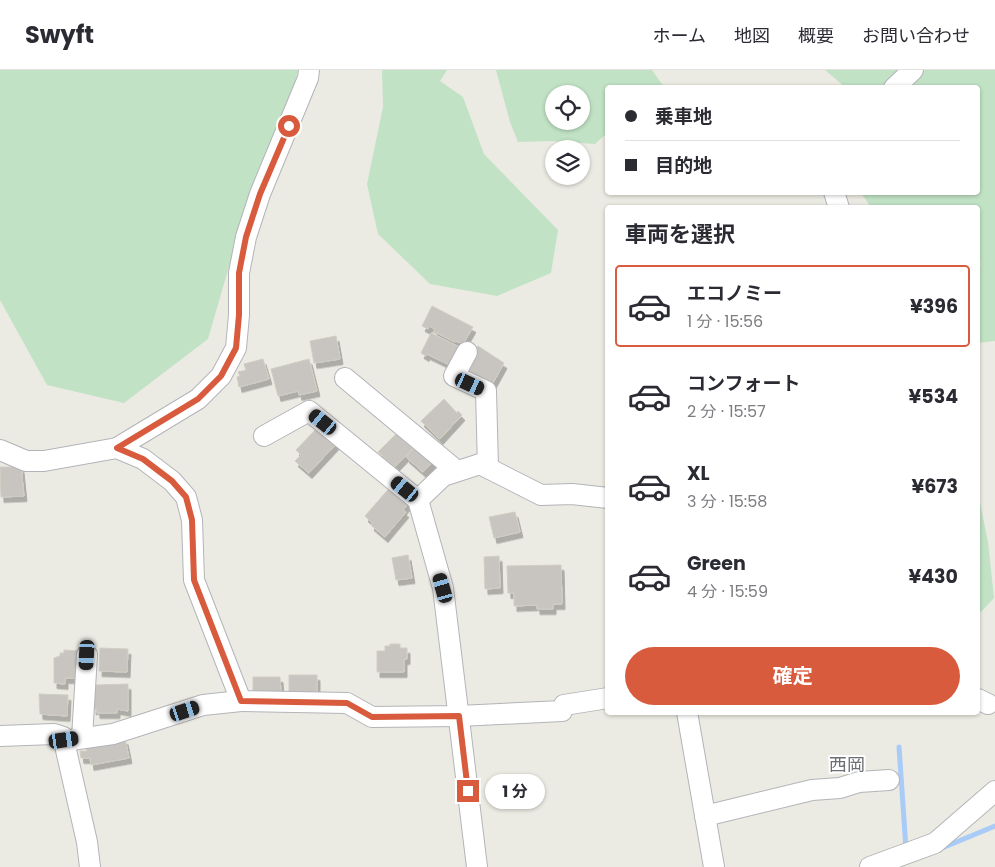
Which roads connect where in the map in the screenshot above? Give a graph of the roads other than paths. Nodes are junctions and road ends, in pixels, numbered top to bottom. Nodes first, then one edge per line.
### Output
1 (309, 70) edge
2 (914, 70) edge
3 (897, 85) edge
4 (467, 352) dead end
5 (345, 378) dead end
6 (264, 436) dead end
7 (117, 448) junction
8 (0, 450) edge
9 (488, 468) junction
10 (458, 471) junction
11 (605, 498) edge
12 (418, 500) junction
13 (87, 655) dead end
14 (605, 698) edge
15 (241, 701) junction
16 (688, 715) edge
17 (459, 716) junction
18 (0, 736) edge
19 (73, 739) junction
20 (889, 780) dead end
21 (995, 791) edge
22 (705, 816) junction
23 (90, 867) edge
24 (477, 867) edge
25 (714, 867) edge
26 (870, 867) edge

1 - 7 street
2 - 3 street
4 - 9 street
5 - 10 street
6 - 12 street
7 - 8 street
7 - 15 street
9 - 10 street
9 - 11 street
10 - 12 street
12 - 17 street
13 - 19 street
14 - 17 street
15 - 17 street
15 - 19 street
16 - 22 street
17 - 24 street
18 - 19 street
19 - 23 street
20 - 22 street
21 - 26 street
22 - 25 street

